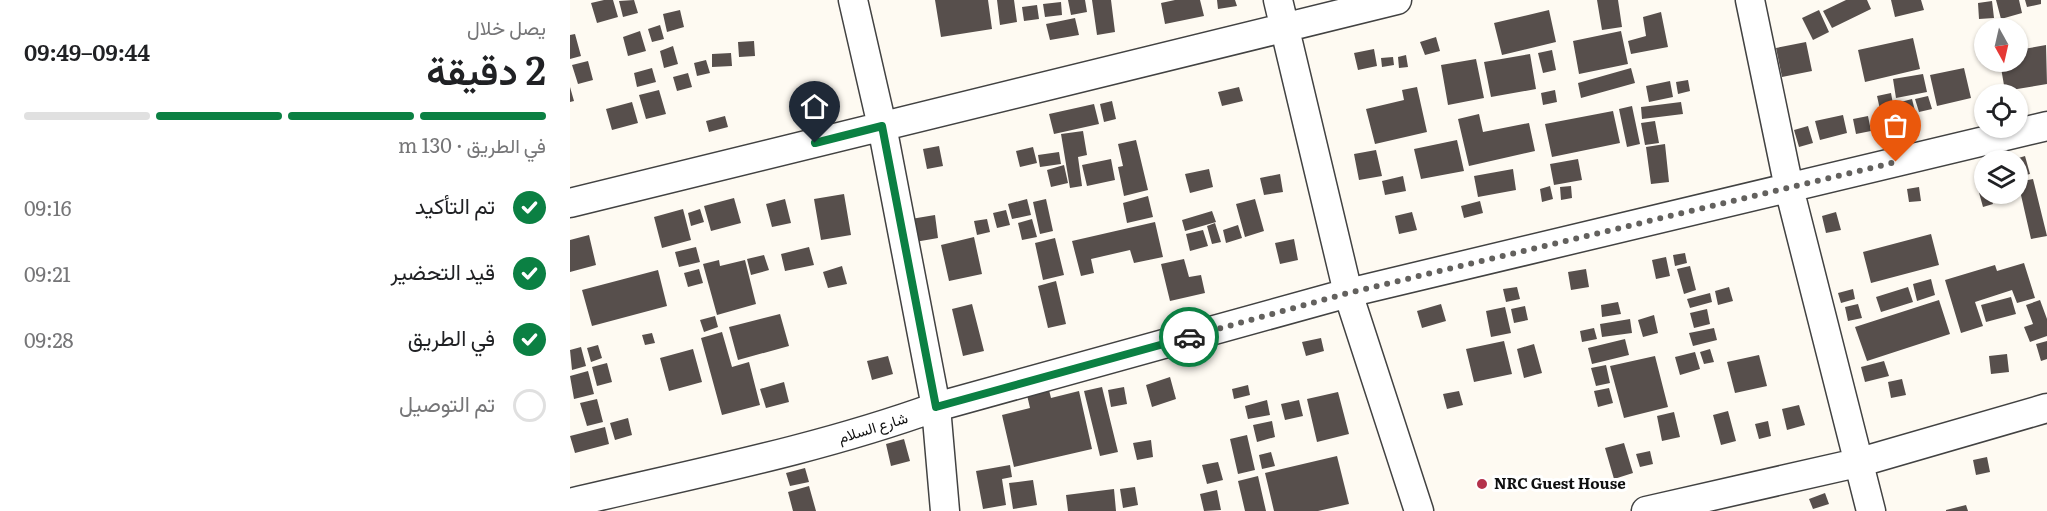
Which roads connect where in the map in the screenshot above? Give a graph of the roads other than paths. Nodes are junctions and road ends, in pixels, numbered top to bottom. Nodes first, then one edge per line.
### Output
1 (853, 0) edge
2 (1278, 0) edge
3 (1397, 0) edge
4 (1750, 0) edge
5 (1284, 27) junction
6 (882, 126) junction
7 (2047, 126) edge
8 (1789, 188) junction
9 (570, 203) edge
10 (1348, 293) junction
11 (936, 407) junction
12 (2047, 408) edge
13 (1857, 463) junction
14 (570, 503) edge
15 (945, 511) edge
16 (1419, 511) edge
17 (1646, 511) edge
18 (1871, 511) edge

1 - 6 street
2 - 5 street
3 - 5 street
4 - 8 street
5 - 6 street
5 - 10 street
6 - 9 street
6 - 11 street
7 - 8 street, شارع السلام
8 - 10 street, شارع السلام
8 - 13 street
10 - 11 street, شارع السلام
10 - 16 street
11 - 14 street, شارع السلام
11 - 15 street
12 - 13 street
13 - 17 street
13 - 18 street

